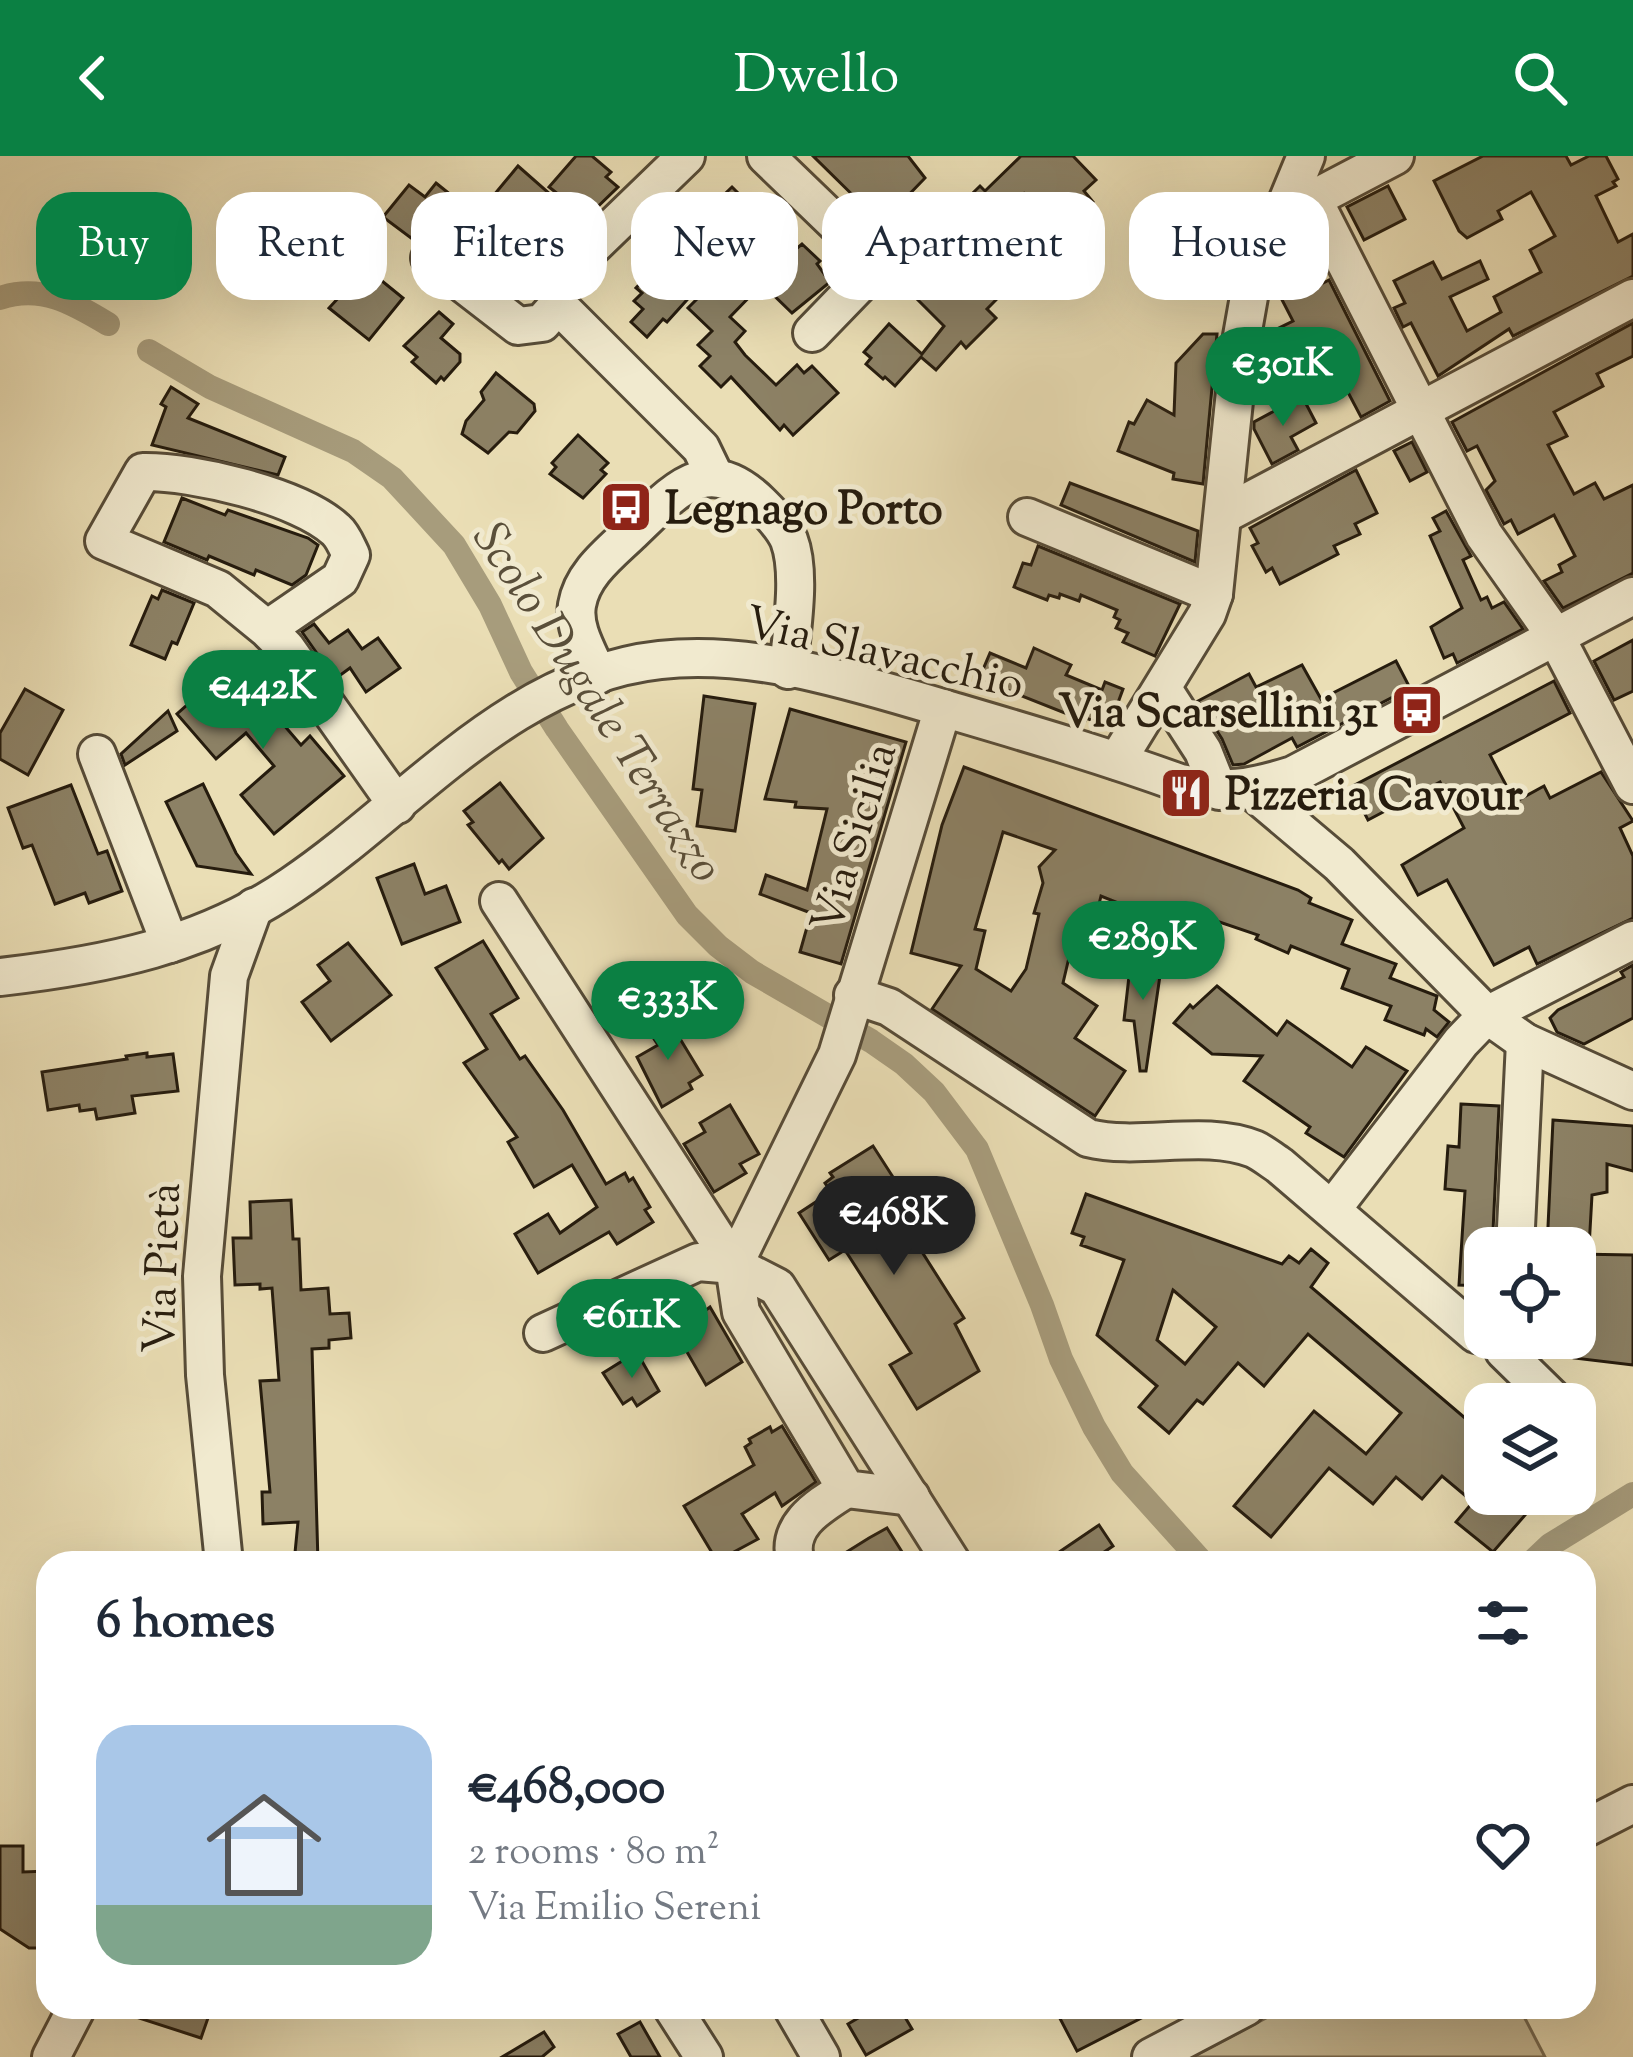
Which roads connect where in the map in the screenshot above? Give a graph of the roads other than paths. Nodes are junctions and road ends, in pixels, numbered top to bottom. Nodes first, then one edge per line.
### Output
1 (766, 156) edge
2 (1306, 156) edge
3 (1395, 156) edge
4 (663, 163) edge
5 (1301, 192) edge
6 (1317, 192) edge
7 (822, 210) edge
8 (1329, 250) edge
9 (1633, 298) edge
10 (484, 300) edge
11 (844, 300) edge
12 (1248, 300) edge
13 (558, 305) junction
14 (812, 333) dead end
15 (1421, 407) junction
16 (715, 477) junction
17 (1225, 514) junction
18 (1028, 517) dead end
19 (1214, 594) junction
20 (1633, 596) edge
21 (267, 629) junction
22 (1556, 637) junction
23 (788, 670) junction
24 (598, 675) junction
25 (1163, 689) junction
26 (943, 708) junction
27 (97, 754) dead end
28 (1117, 760) junction
29 (1633, 785) edge
30 (1234, 790) junction
31 (397, 805) junction
32 (499, 901) dead end
33 (254, 907) junction
34 (1633, 940) edge
35 (178, 942) junction
36 (0, 976) edge
37 (229, 976) junction
38 (852, 1002) junction
39 (1487, 1015) junction
40 (1525, 1042) junction
41 (1633, 1091) edge
42 (1366, 1165) junction
43 (1328, 1206) junction
44 (1516, 1227) edge
45 (1372, 1246) junction
46 (734, 1265) junction
47 (1464, 1324) edge
48 (543, 1333) dead end
49 (1512, 1359) edge
50 (1537, 1383) edge
51 (846, 1489) junction
52 (911, 1498) junction
53 (223, 1551) edge
54 (792, 1551) edge
55 (944, 1551) edge
56 (1633, 1804) edge
57 (1596, 1823) edge
58 (70, 2019) edge
59 (680, 2019) edge
60 (799, 2019) edge
61 (1217, 2019) edge
62 (51, 2057) edge
63 (704, 2057) edge
64 (821, 2057) edge
65 (1151, 2057) edge

1 - 7 street
2 - 5 street
3 - 6 street
4 - 13 street
8 - 15 street
9 - 15 street
10 - 13 street
11 - 14 street
12 - 17 street
13 - 16 street
15 - 17 street
15 - 22 street
16 - 23 street
16 - 24 street
17 - 19 street
18 - 19 street
19 - 25 street
20 - 22 street
21 - 21 street
21 - 31 street
22 - 29 street
22 - 30 street
23 - 24 street, Via Slavacchio
23 - 26 street, Via Slavacchio
24 - 31 street, Via Slavacchio
25 - 28 street
25 - 30 street
26 - 28 street, Via Slavacchio
26 - 38 street, Via Sicilia
27 - 35 street
28 - 30 street, Via Slavacchio
30 - 39 street
31 - 33 street, Via Slavacchio
32 - 46 street
33 - 35 street, Via Slavacchio
33 - 37 street, Via Pietà
34 - 39 street
35 - 36 street, Via Slavacchio
35 - 37 street
37 - 53 street, Via Pietà
38 - 43 street, Via Sicilia
38 - 46 street, Via Sicilia
39 - 40 street
39 - 42 street
40 - 41 street
40 - 44 street
42 - 43 street
42 - 45 street
43 - 45 street, Via Sicilia
45 - 47 street, Via Sicilia
46 - 48 street
46 - 51 street
46 - 52 street
49 - 50 street
51 - 52 street
51 - 54 street
52 - 55 street
56 - 57 street
58 - 62 street
59 - 63 street
60 - 64 street
61 - 65 street

